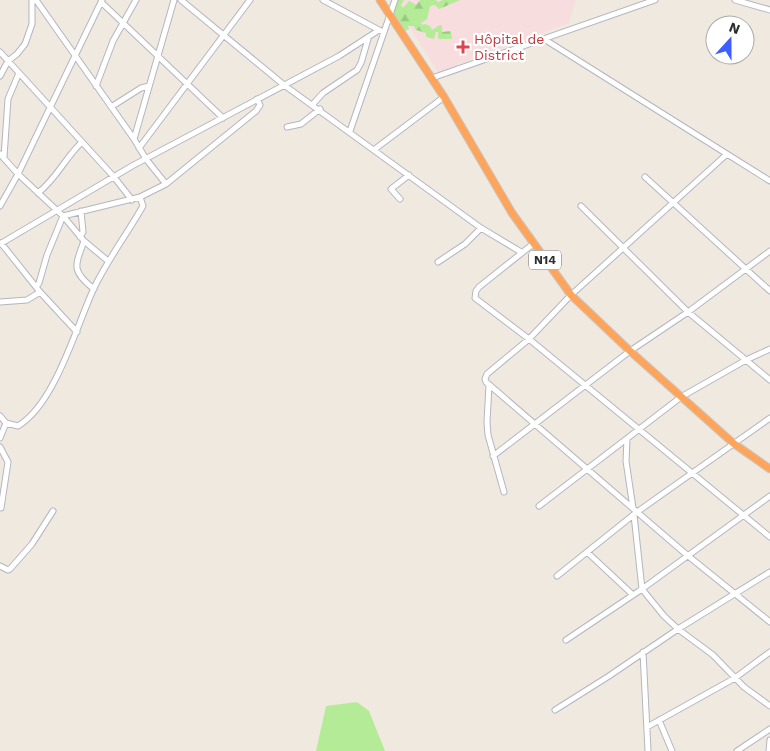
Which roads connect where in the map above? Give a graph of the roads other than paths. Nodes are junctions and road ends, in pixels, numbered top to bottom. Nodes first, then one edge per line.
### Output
1 (32, 0) edge
2 (36, 0) edge
3 (136, 0) edge
4 (174, 0) edge
5 (181, 0) edge
6 (250, 0) edge
7 (323, 0) edge
8 (380, 0) edge
9 (395, 0) edge
10 (655, 0) edge
11 (736, 0) edge
12 (101, 1) edge
13 (770, 10) edge
14 (390, 15) junction
15 (124, 24) junction
16 (382, 31) junction
17 (224, 34) junction
18 (368, 39) junction
19 (544, 39) junction
20 (0, 52) edge
21 (76, 55) junction
22 (158, 56) junction
23 (8, 61) junction
24 (19, 73) junction
25 (0, 76) edge
26 (432, 78) junction
27 (187, 84) junction
28 (284, 85) junction
29 (96, 86) junction
30 (149, 86) junction
31 (444, 97) junction
32 (257, 100) junction
33 (313, 104) junction
34 (50, 107) junction
35 (111, 107) junction
36 (320, 109) junction
37 (223, 118) junction
38 (287, 127) dead end
39 (350, 131) junction
40 (134, 140) junction
41 (82, 142) junction
42 (139, 148) junction
43 (375, 149) junction
44 (727, 154) junction
45 (2, 156) edge
46 (146, 159) junction
47 (18, 174) junction
48 (409, 174) junction
49 (114, 177) junction
50 (645, 177) dead end
51 (770, 181) edge
52 (166, 184) junction
53 (38, 193) junction
54 (140, 198) junction
55 (400, 199) dead end
56 (132, 200) junction
57 (674, 203) junction
58 (0, 206) edge
59 (581, 206) dead end
60 (58, 210) junction
61 (81, 211) junction
62 (63, 216) junction
63 (482, 228) junction
64 (82, 239) junction
65 (0, 244) edge
66 (533, 244) junction
67 (624, 249) junction
68 (770, 251) edge
69 (521, 252) junction
70 (108, 261) junction
71 (438, 262) dead end
72 (746, 269) junction
73 (94, 289) junction
74 (38, 290) junction
75 (770, 291) edge
76 (572, 295) junction
77 (0, 302) edge
78 (688, 312) junction
79 (77, 332) junction
80 (529, 338) junction
81 (770, 349) edge
82 (630, 351) junction
83 (746, 360) junction
84 (770, 380) edge
85 (489, 385) junction
86 (586, 385) junction
87 (681, 397) junction
88 (0, 416) edge
89 (770, 418) edge
90 (6, 423) junction
91 (534, 424) junction
92 (640, 430) junction
93 (0, 438) edge
94 (627, 439) junction
95 (734, 442) junction
96 (0, 446) edge
97 (493, 456) junction
98 (586, 469) junction
99 (770, 470) edge
100 (692, 472) junction
101 (504, 492) dead end
102 (770, 496) edge
103 (539, 506) dead end
104 (1, 508) dead end
105 (53, 511) dead end
106 (635, 512) junction
107 (744, 516) junction
108 (770, 537) edge
109 (587, 552) junction
110 (688, 555) junction
111 (0, 566) edge
112 (770, 572) edge
113 (557, 576) dead end
114 (642, 589) junction
115 (736, 593) junction
116 (632, 595) junction
117 (770, 622) edge
118 (678, 629) junction
119 (566, 640) dead end
120 (643, 652) junction
121 (770, 652) edge
122 (735, 678) junction
123 (770, 706) edge
124 (555, 710) dead end
125 (659, 720) junction
126 (647, 727) junction
127 (770, 730) edge
128 (770, 740) edge
129 (648, 751) edge
130 (672, 751) edge
131 (736, 751) edge
132 (769, 751) edge

1 - 23 street
2 - 21 street
3 - 15 street
4 - 22 street
5 - 17 street
6 - 17 street
7 - 16 street
8 - 14 highway, N14
9 - 14 street
10 - 19 street
11 - 13 street
12 - 15 street
12 - 21 street
14 - 16 street
14 - 26 highway, N14
15 - 22 street
15 - 29 street
16 - 18 street
16 - 39 street
17 - 27 street
17 - 28 street
18 - 28 street
18 - 33 street
19 - 26 street
19 - 44 street
20 - 23 street
21 - 29 street
21 - 34 street
22 - 27 street
22 - 30 street
23 - 24 street
23 - 25 street
24 - 34 street
24 - 45 street
26 - 31 highway, N14
27 - 37 street
27 - 42 street
28 - 32 street
28 - 33 street
29 - 35 street
30 - 35 street
30 - 40 street
31 - 43 street
31 - 66 highway, N14
32 - 37 street
32 - 52 street
33 - 36 street
34 - 41 street
34 - 47 street
35 - 40 street
36 - 38 street
36 - 39 street
37 - 46 street
39 - 43 street
40 - 42 street
41 - 49 street
41 - 53 street
42 - 46 street
43 - 48 street
44 - 51 street
44 - 57 street
45 - 47 street
46 - 49 street
46 - 52 street
47 - 53 street
47 - 58 street
48 - 55 street
48 - 63 street
49 - 56 street
49 - 60 street
50 - 57 street
52 - 54 street
53 - 60 street
54 - 56 street
54 - 70 street
56 - 61 street
57 - 67 street
57 - 72 street
59 - 67 street
60 - 62 street
60 - 65 street
61 - 62 street
61 - 64 street
62 - 64 street
62 - 74 street
63 - 69 street
63 - 71 street
64 - 70 street
64 - 73 street
65 - 74 street
66 - 69 street
66 - 76 highway, N14
67 - 76 street
67 - 78 street
68 - 72 street
69 - 80 street
70 - 73 street
72 - 75 street
72 - 78 street
73 - 79 street
74 - 77 street
74 - 79 street
76 - 80 street
76 - 82 highway, N14
78 - 82 street
78 - 83 street
79 - 90 street
80 - 85 street
80 - 86 street
81 - 83 street
82 - 86 street
82 - 87 highway, N14
83 - 84 street
83 - 87 street
85 - 91 street
85 - 97 street
86 - 91 street
86 - 92 street
87 - 92 street
87 - 95 highway, N14
88 - 90 street
89 - 95 street
90 - 93 street
91 - 97 street
91 - 98 street
92 - 94 street
92 - 100 street
94 - 98 street
94 - 106 street
95 - 99 highway, N14
95 - 100 street
96 - 104 street
97 - 101 street
98 - 103 street
98 - 106 street
100 - 106 street
100 - 107 street
102 - 107 street
105 - 111 street
106 - 109 street
106 - 110 street
106 - 114 street
107 - 108 street
107 - 110 street
109 - 113 street
109 - 116 street
110 - 114 street
110 - 115 street
112 - 115 street
114 - 116 street
114 - 118 street
115 - 117 street
115 - 118 street
116 - 119 street
118 - 120 street
118 - 122 street
120 - 124 street
120 - 126 street
121 - 122 street
122 - 123 street
122 - 125 street
125 - 126 street
125 - 130 street
126 - 129 street
127 - 131 street
128 - 132 street

